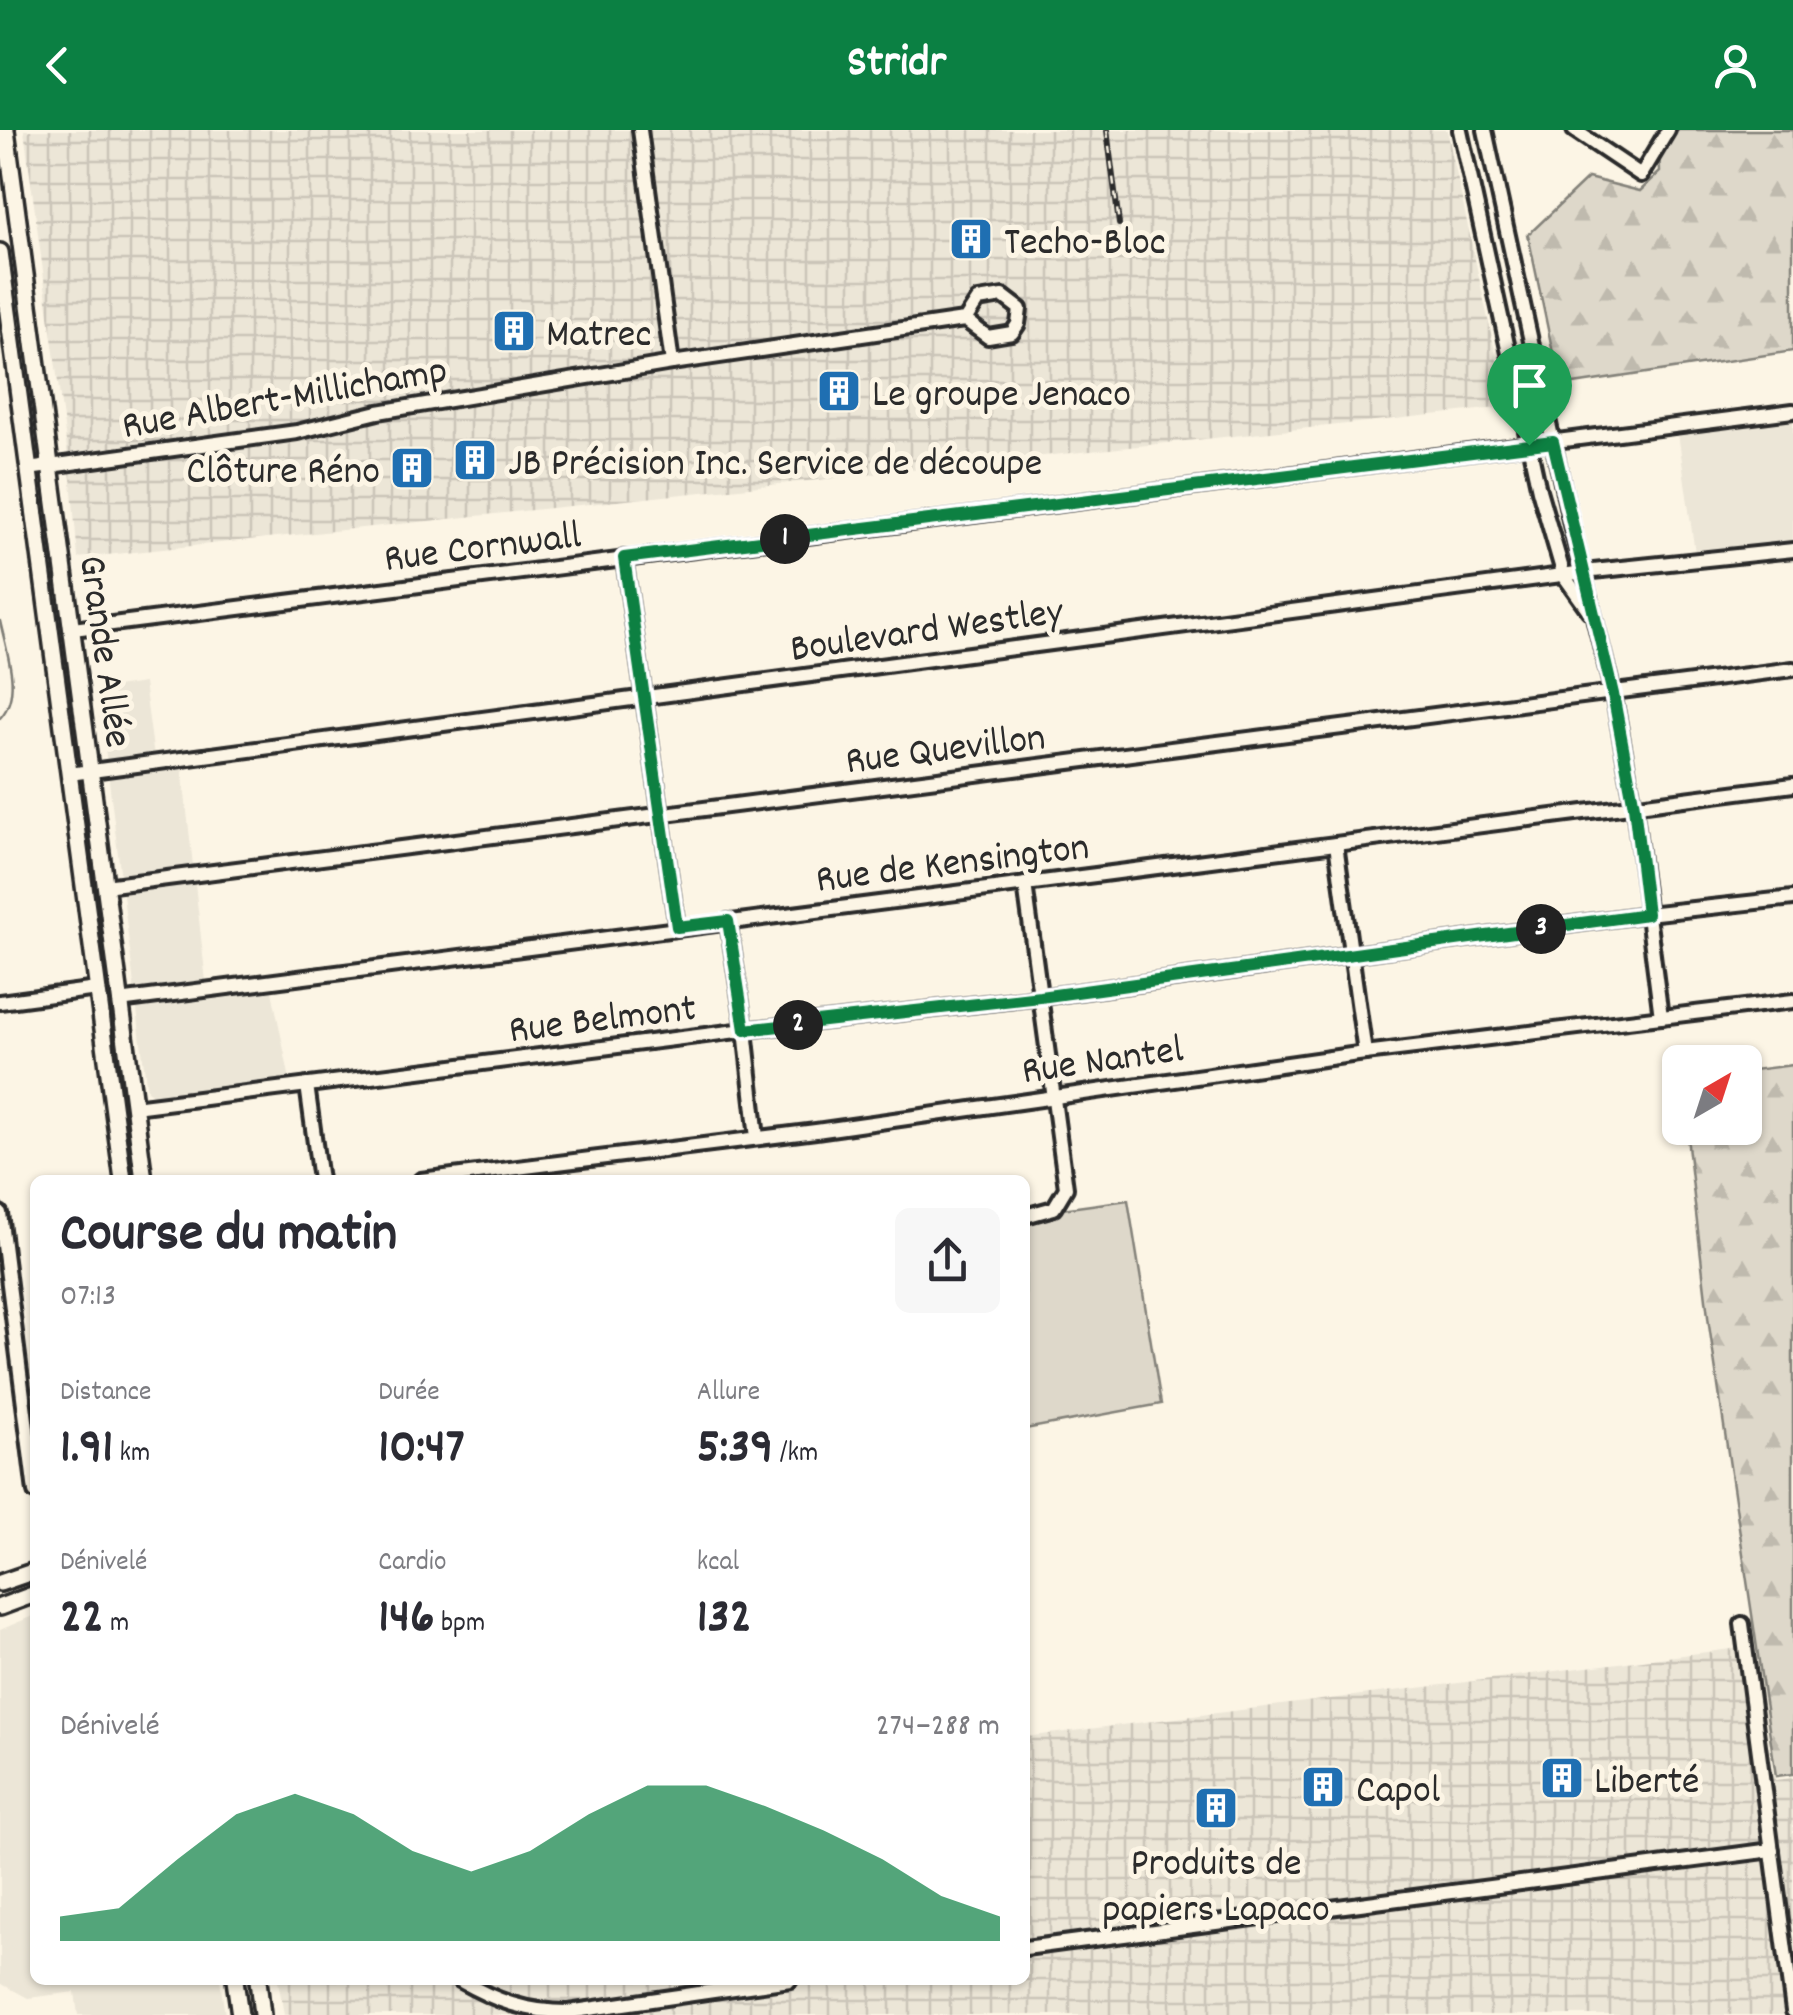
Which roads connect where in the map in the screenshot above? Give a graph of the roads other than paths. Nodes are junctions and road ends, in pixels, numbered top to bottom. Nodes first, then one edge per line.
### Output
1 (6, 130) edge
2 (640, 130) edge
3 (1460, 130) edge
4 (1485, 130) edge
5 (1574, 130) edge
6 (1668, 130) edge
7 (0, 252) edge
8 (965, 320) dead end
9 (672, 363) junction
10 (1793, 410) edge
11 (1553, 442) junction
12 (1529, 445) junction
13 (51, 466) junction
14 (28, 469) junction
15 (1793, 550) edge
16 (624, 558) junction
17 (1584, 572) junction
18 (1564, 576) junction
19 (1594, 618) junction
20 (73, 629) junction
21 (1793, 669) edge
22 (1613, 694) junction
23 (644, 698) junction
24 (91, 770) junction
25 (69, 774) junction
26 (1793, 785) edge
27 (1634, 806) junction
28 (660, 815) junction
29 (1336, 844) junction
30 (1026, 884) junction
31 (105, 886) junction
32 (1793, 898) edge
33 (1647, 914) junction
34 (728, 921) junction
35 (677, 927) junction
36 (1352, 956) junction
37 (97, 988) junction
38 (1040, 997) junction
39 (119, 1001) junction
40 (1793, 1001) edge
41 (0, 1002) edge
42 (1661, 1017) junction
43 (745, 1030) junction
44 (1365, 1054) junction
45 (306, 1085) junction
46 (1054, 1096) junction
47 (134, 1107) junction
48 (757, 1138) junction
49 (122, 1175) edge
50 (143, 1175) edge
51 (319, 1175) edge
52 (461, 1175) edge
53 (0, 1213) edge
54 (1030, 1215) edge
55 (5, 1291) edge
56 (30, 1458) edge
57 (30, 1573) edge
58 (0, 1584) edge
59 (30, 1596) edge
60 (0, 1607) edge
61 (1742, 1624) dead end
62 (1772, 1850) junction
63 (1030, 1947) edge
64 (236, 1985) edge
65 (259, 1985) edge
66 (470, 1985) edge
67 (758, 1985) edge
68 (593, 2011) edge
69 (1793, 2011) edge
70 (240, 2015) edge
71 (262, 2015) edge

1 - 13 main road, Grande Allée
2 - 9 street
3 - 12 street
4 - 11 street
5 - 6 street
7 - 14 main road, Grande Allée
8 - 9 street, Rue Albert-Millichamp
9 - 13 street, Rue Albert-Millichamp
10 - 11 street, Rue Cornwall
11 - 12 street, Rue Cornwall
11 - 17 street
12 - 16 street, Rue Cornwall
12 - 18 street
13 - 14 street, Rue Albert-Millichamp
13 - 20 main road, Grande Allée
14 - 25 main road, Grande Allée
15 - 17 street, Boulevard Westley
16 - 20 street, Rue Cornwall
16 - 23 street
17 - 18 street, Boulevard Westley
17 - 19 street
18 - 19 street
18 - 23 street, Boulevard Westley
19 - 22 street
20 - 24 main road, Grande Allée
21 - 22 street, Rue Quevillon
22 - 27 street
22 - 28 street, Rue Quevillon
23 - 24 street, Boulevard Westley
23 - 28 street
24 - 25 street, Boulevard Westley
24 - 31 main road, Grande Allée
25 - 37 main road, Grande Allée
26 - 27 street, Rue de Kensington
27 - 29 street, Rue de Kensington
27 - 33 street
28 - 31 street, Rue Quevillon
28 - 35 street
29 - 30 street, Rue de Kensington
29 - 36 street
30 - 34 street, Rue de Kensington
30 - 38 street
31 - 39 main road, Grande Allée
32 - 33 street, Rue Belmont
33 - 36 street, Rue Belmont
33 - 42 street
34 - 35 street, Rue de Kensington
34 - 43 street
35 - 39 street, Rue de Kensington
36 - 38 street, Rue Belmont
36 - 44 street
37 - 41 street
37 - 49 main road, Grande Allée
38 - 43 street, Rue Belmont
38 - 46 street
39 - 47 main road, Grande Allée
40 - 42 street, Rue Nantel
42 - 44 street, Rue Nantel
43 - 45 street, Rue Belmont
43 - 48 street
44 - 46 street, Rue Nantel
45 - 47 street, Rue Belmont
45 - 51 street
46 - 48 street, Rue Nantel
46 - 54 street
47 - 50 main road, Grande Allée
48 - 52 street, Rue Nantel
53 - 55 street
55 - 56 street
57 - 58 main road
59 - 60 main road
61 - 62 street
62 - 63 street
62 - 69 street
64 - 70 main road
65 - 71 main road
66 - 68 street
67 - 68 street

